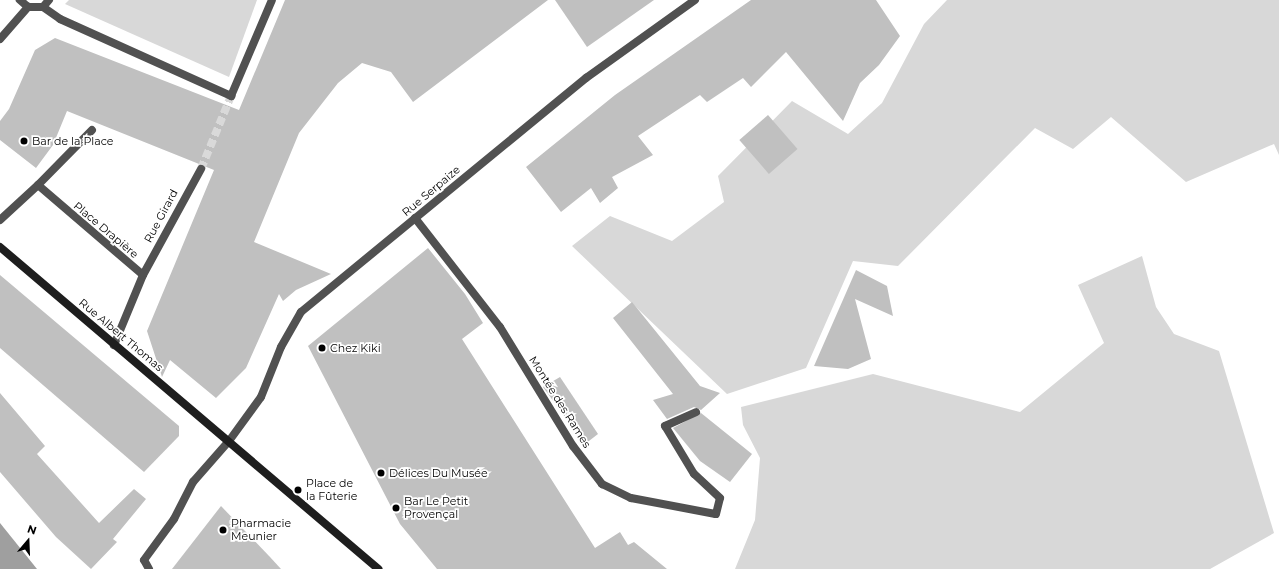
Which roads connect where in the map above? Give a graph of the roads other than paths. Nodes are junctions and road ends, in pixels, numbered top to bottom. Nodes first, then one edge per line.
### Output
1 (20, 0) edge
2 (49, 0) edge
3 (272, 0) edge
4 (696, 0) edge
5 (28, 6) junction
6 (43, 7) junction
7 (0, 39) edge
8 (92, 130) dead end
9 (201, 169) tunnel mouth
10 (38, 185) junction
11 (416, 218) junction
12 (0, 220) edge
13 (0, 247) edge
14 (143, 275) junction
15 (114, 345) junction
16 (696, 412) dead end
17 (229, 441) junction
18 (149, 569) edge
19 (379, 569) edge

1 - 5 street
2 - 6 street
3 - 6 street
4 - 11 street, Rue Serpaize
5 - 6 street
5 - 7 street
8 - 10 street
9 - 14 street, Rue Girard
10 - 12 street
10 - 14 street, Place Drapière
11 - 16 street, Montée des Rames
11 - 17 street, Rue Serpaize
13 - 15 main road, Rue Albert Thomas
14 - 15 street
15 - 17 main road, Rue Albert Thomas
17 - 18 street, Rue Serpaize
17 - 19 main road

